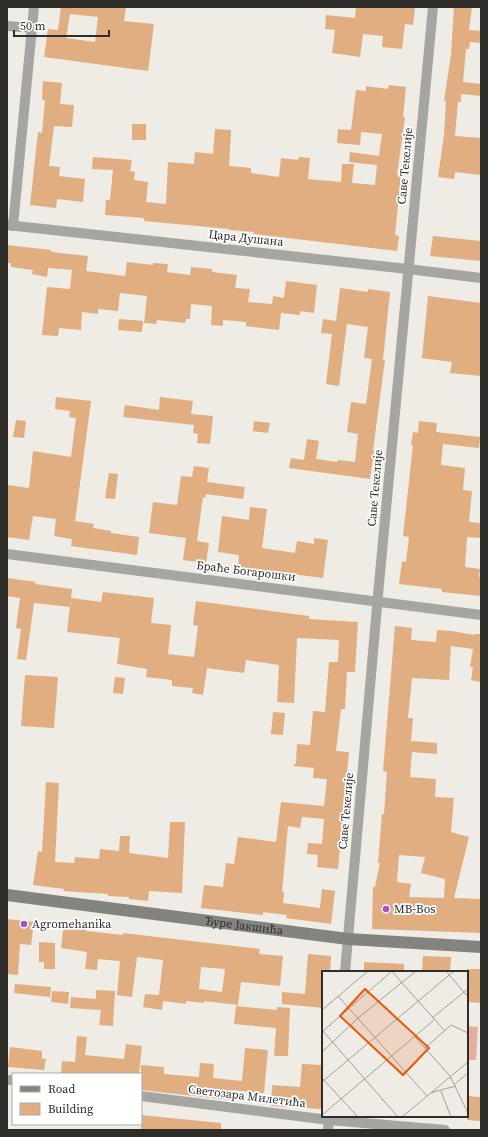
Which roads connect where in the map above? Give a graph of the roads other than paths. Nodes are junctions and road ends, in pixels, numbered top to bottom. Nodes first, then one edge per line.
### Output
1 (34, 7) edge
2 (433, 7) edge
3 (7, 26) edge
4 (32, 28) junction
5 (10, 225) edge
6 (408, 269) junction
7 (481, 278) edge
8 (7, 554) edge
9 (378, 602) junction
10 (481, 615) edge
11 (7, 895) edge
12 (348, 938) junction
13 (481, 946) edge
14 (345, 971) edge
15 (142, 1096) edge
16 (329, 1122) edge
17 (445, 1130) edge

1 - 4 street
2 - 6 street, Саве Текелије
3 - 4 street
4 - 5 street
5 - 6 street, Цара Душана
6 - 7 street, Цара Душана
6 - 9 street, Саве Текелије
8 - 9 street, Браће Богарошки
9 - 10 street, Браће Богарошки
9 - 12 street, Саве Текелије
11 - 12 main road, Ђуре Јакшића
12 - 13 main road, Ђуре Јакшића
12 - 14 street, Саве Текелије
15 - 16 street, Светозара Милетића
16 - 17 street, Светозара Милетића

